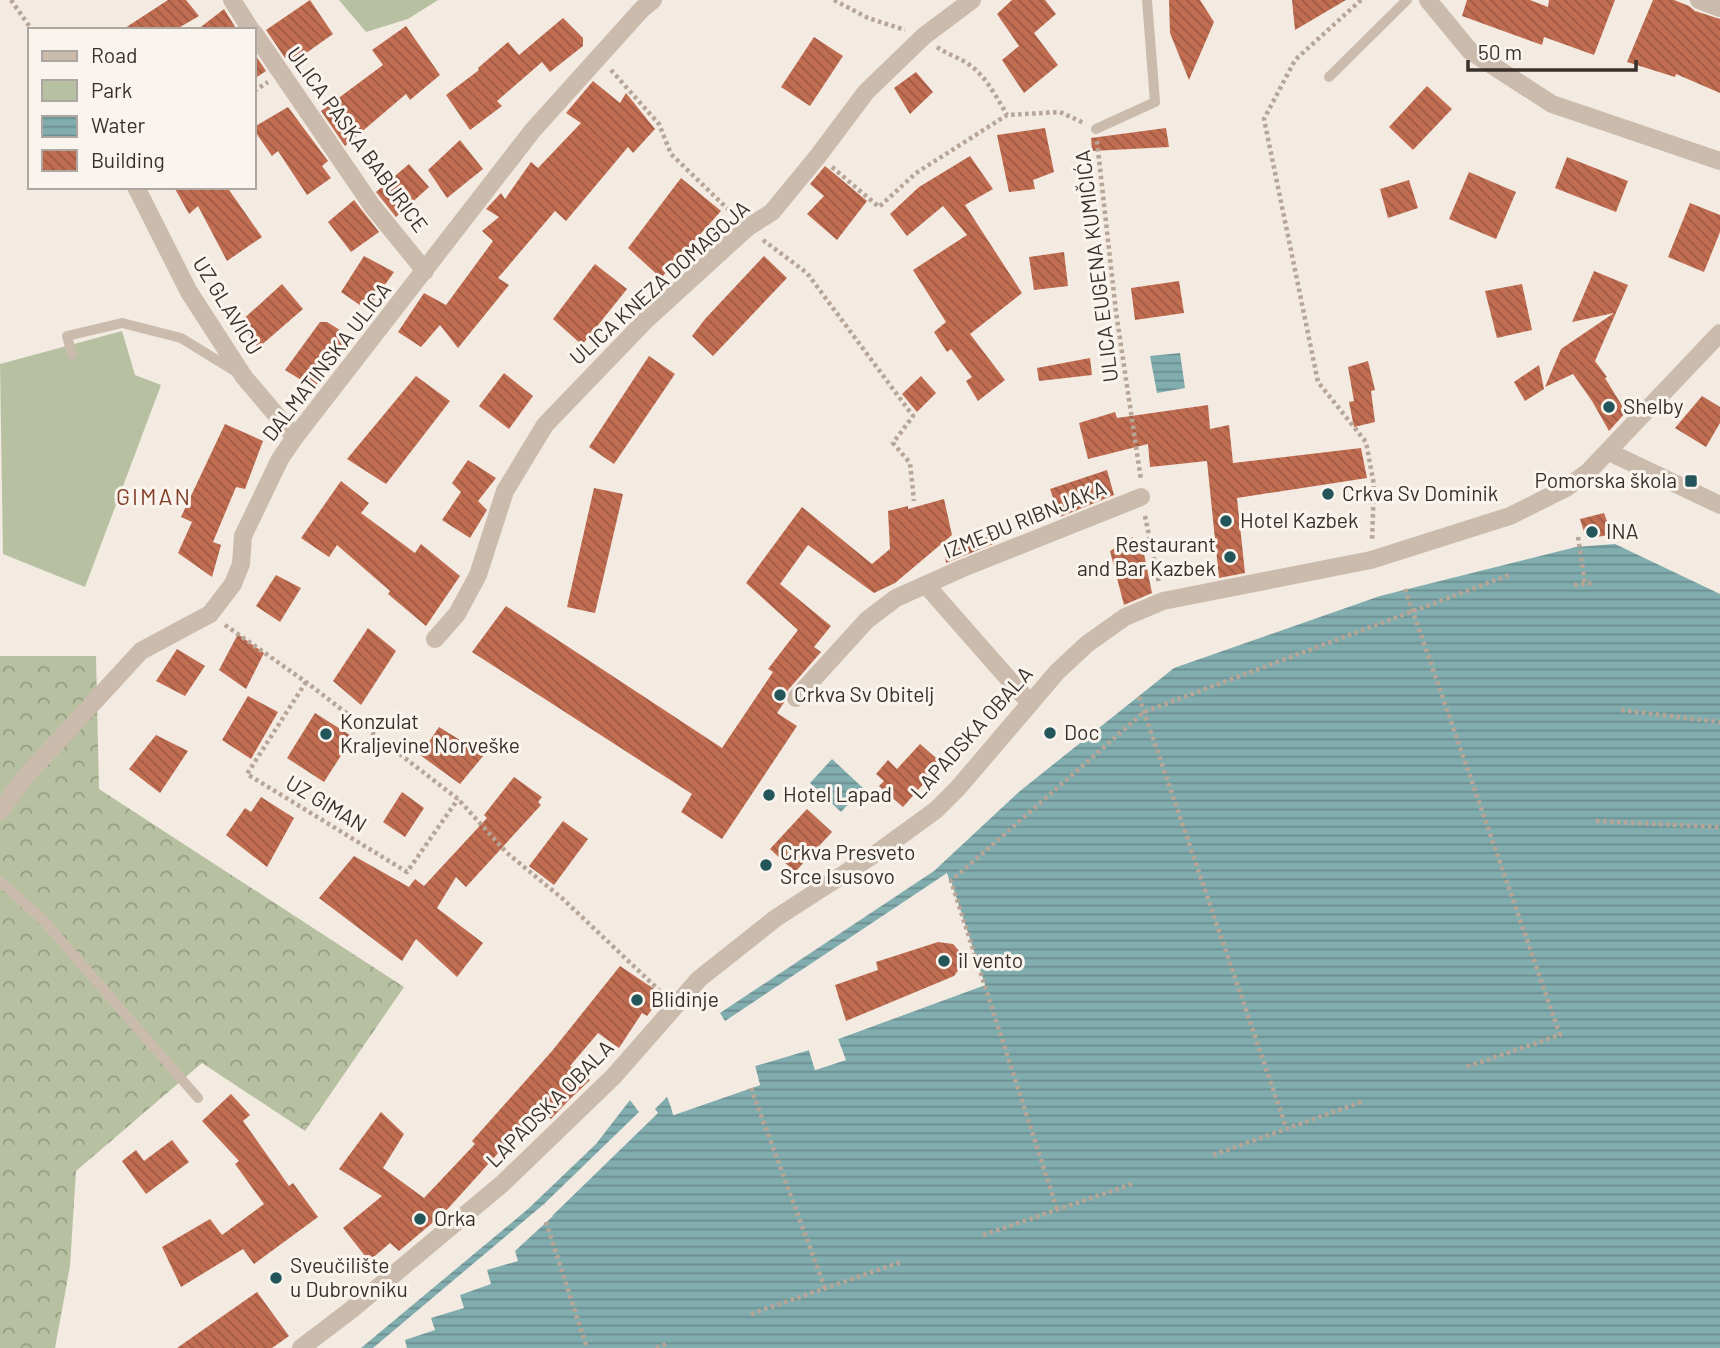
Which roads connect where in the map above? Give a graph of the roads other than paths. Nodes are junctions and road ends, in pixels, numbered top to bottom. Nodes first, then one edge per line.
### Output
1 (232, 0) edge
2 (653, 0) edge
3 (972, 0) edge
4 (1147, 0) edge
5 (1407, 0) edge
6 (1428, 0) edge
7 (1699, 0) edge
8 (1720, 8) edge
9 (250, 28) edge
10 (256, 36) edge
11 (1329, 77) dead end
12 (1096, 129) road end
13 (1720, 161) edge
14 (137, 189) edge
15 (425, 271) junction
16 (1720, 333) edge
17 (72, 354) dead end
18 (244, 377) junction
19 (295, 438) junction
20 (1609, 452) junction
21 (1141, 497) road end
22 (1720, 505) edge
23 (926, 585) junction
24 (435, 639) dead end
25 (796, 698) dead end
26 (1029, 702) junction
27 (0, 811) edge
28 (0, 881) edge
29 (198, 1098) dead end
30 (300, 1348) edge

1 - 9 street, ULICA PASKA BABURICE
2 - 15 street, DALMATINSKA ULICA
3 - 24 street, ULICA KNEZA DOMAGOJA
4 - 12 lane
5 - 11 lane
6 - 13 street
7 - 8 street
10 - 15 street, ULICA PASKA BABURICE
14 - 18 street, UZ GLAVICU
15 - 19 street, DALMATINSKA ULICA
16 - 20 street, LAPADSKA OBALA
17 - 18 lane
18 - 19 street, UZ GLAVICU
19 - 27 street, DALMATINSKA ULICA
20 - 22 street
20 - 26 street, LAPADSKA OBALA
21 - 23 street, IZMEĐU RIBNJAKA
23 - 25 street, IZMEĐU RIBNJAKA
23 - 26 street, IZMEĐU RIBNJAKA
26 - 30 street, LAPADSKA OBALA
28 - 29 lane

